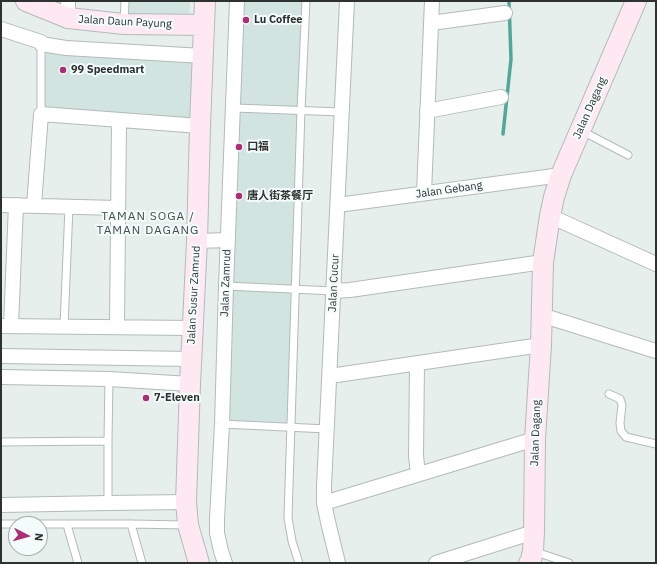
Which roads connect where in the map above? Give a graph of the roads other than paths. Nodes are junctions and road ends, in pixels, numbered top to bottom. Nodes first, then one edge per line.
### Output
1 (26, 1) edge
2 (124, 1) edge
3 (205, 1) edge
4 (237, 1) edge
5 (306, 1) edge
6 (347, 1) edge
7 (432, 1) edge
8 (636, 1) edge
9 (68, 10) edge
10 (505, 13) dead end
11 (124, 24) junction
12 (431, 24) junction
13 (204, 25) junction
14 (1, 29) edge
15 (41, 44) junction
16 (203, 56) junction
17 (502, 97) dead end
18 (234, 108) junction
19 (301, 110) junction
20 (428, 111) junction
21 (342, 112) junction
22 (41, 114) junction
23 (120, 120) junction
24 (200, 126) junction
25 (580, 130) junction
26 (628, 156) dead end
27 (561, 175) junction
28 (424, 193) junction
29 (1, 205) edge
30 (16, 205) junction
31 (34, 205) junction
32 (338, 205) junction
33 (69, 207) junction
34 (118, 208) junction
35 (550, 216) junction
36 (228, 240) junction
37 (197, 241) junction
38 (543, 262) junction
39 (656, 264) edge
40 (226, 286) junction
41 (295, 289) junction
42 (333, 291) junction
43 (541, 315) junction
44 (6, 326) edge
45 (64, 326) junction
46 (117, 327) junction
47 (192, 328) junction
48 (541, 345) junction
49 (656, 351) edge
50 (1, 356) edge
51 (191, 359) junction
52 (417, 363) junction
53 (330, 376) junction
54 (1, 377) edge
55 (110, 379) junction
56 (190, 384) junction
57 (610, 394) dead end
58 (222, 424) junction
59 (290, 427) junction
60 (327, 429) junction
61 (535, 439) junction
62 (108, 441) junction
63 (1, 442) edge
64 (656, 444) edge
65 (418, 474) junction
66 (186, 502) junction
67 (108, 503) junction
68 (324, 503) junction
69 (1, 505) edge
70 (48, 524) edge
71 (131, 524) junction
72 (67, 525) junction
73 (188, 525) junction
74 (532, 549) edge
75 (78, 563) edge
76 (142, 563) edge
77 (199, 563) edge
78 (225, 563) edge
79 (299, 563) edge
80 (338, 563) edge
81 (436, 563) edge
82 (569, 563) edge

1 - 9 street, Jalan Daun Payung
2 - 11 lane
3 - 13 street, Jalan Susur Zamrud
4 - 18 street, Jalan Zamrud
5 - 19 lane
6 - 21 street, Jalan Cucur
7 - 12 street
8 - 25 street, Jalan Dagang
9 - 11 street, Jalan Daun Payung
10 - 12 street
11 - 13 street, Jalan Daun Payung
12 - 20 street
13 - 16 street, Jalan Susur Zamrud
14 - 15 street
15 - 16 street
15 - 22 lane
16 - 24 street, Jalan Susur Zamrud
17 - 20 street
18 - 19 lane
18 - 36 street, Jalan Zamrud
19 - 21 lane
19 - 41 lane
20 - 28 street
21 - 32 street, Jalan Cucur
22 - 23 street
22 - 31 street
23 - 24 street
23 - 34 street
24 - 37 street, Jalan Susur Zamrud
25 - 26 lane
25 - 27 street, Jalan Dagang
27 - 28 street, Jalan Gebang
27 - 35 street, Jalan Dagang
28 - 32 street, Jalan Gebang
29 - 30 street
30 - 31 street
30 - 44 street
31 - 33 street
32 - 42 street, Jalan Cucur
33 - 34 street
33 - 45 lane
34 - 46 street
35 - 38 street, Jalan Dagang
35 - 39 street
36 - 37 street
36 - 40 street, Jalan Zamrud
37 - 47 street, Jalan Susur Zamrud
38 - 42 street
38 - 43 street, Jalan Dagang
40 - 41 lane
40 - 58 street, Jalan Zamrud
41 - 42 lane
41 - 59 lane
42 - 53 street, Jalan Cucur
43 - 48 street, Jalan Dagang
43 - 49 street
44 - 45 street
45 - 46 street
46 - 47 street
47 - 51 street, Jalan Susur Zamrud
48 - 52 street
48 - 61 street, Jalan Dagang
50 - 51 street
51 - 56 street, Jalan Susur Zamrud
52 - 53 street
52 - 65 street
53 - 60 street, Jalan Cucur
54 - 55 street
55 - 56 street
55 - 62 lane
56 - 66 street, Jalan Susur Zamrud
57 - 64 lane
58 - 59 lane
58 - 78 street, Jalan Zamrud
59 - 60 lane
59 - 79 lane
60 - 68 street, Jalan Cucur
61 - 65 street
61 - 74 street, Jalan Dagang
62 - 63 lane
62 - 67 lane
65 - 68 street
66 - 67 street
66 - 73 street, Jalan Susur Zamrud
67 - 69 street
68 - 80 street, Jalan Cucur
70 - 72 lane
71 - 72 lane
71 - 73 lane
71 - 76 lane
72 - 75 lane
73 - 77 street, Jalan Susur Zamrud
74 - 81 street
74 - 82 lane

